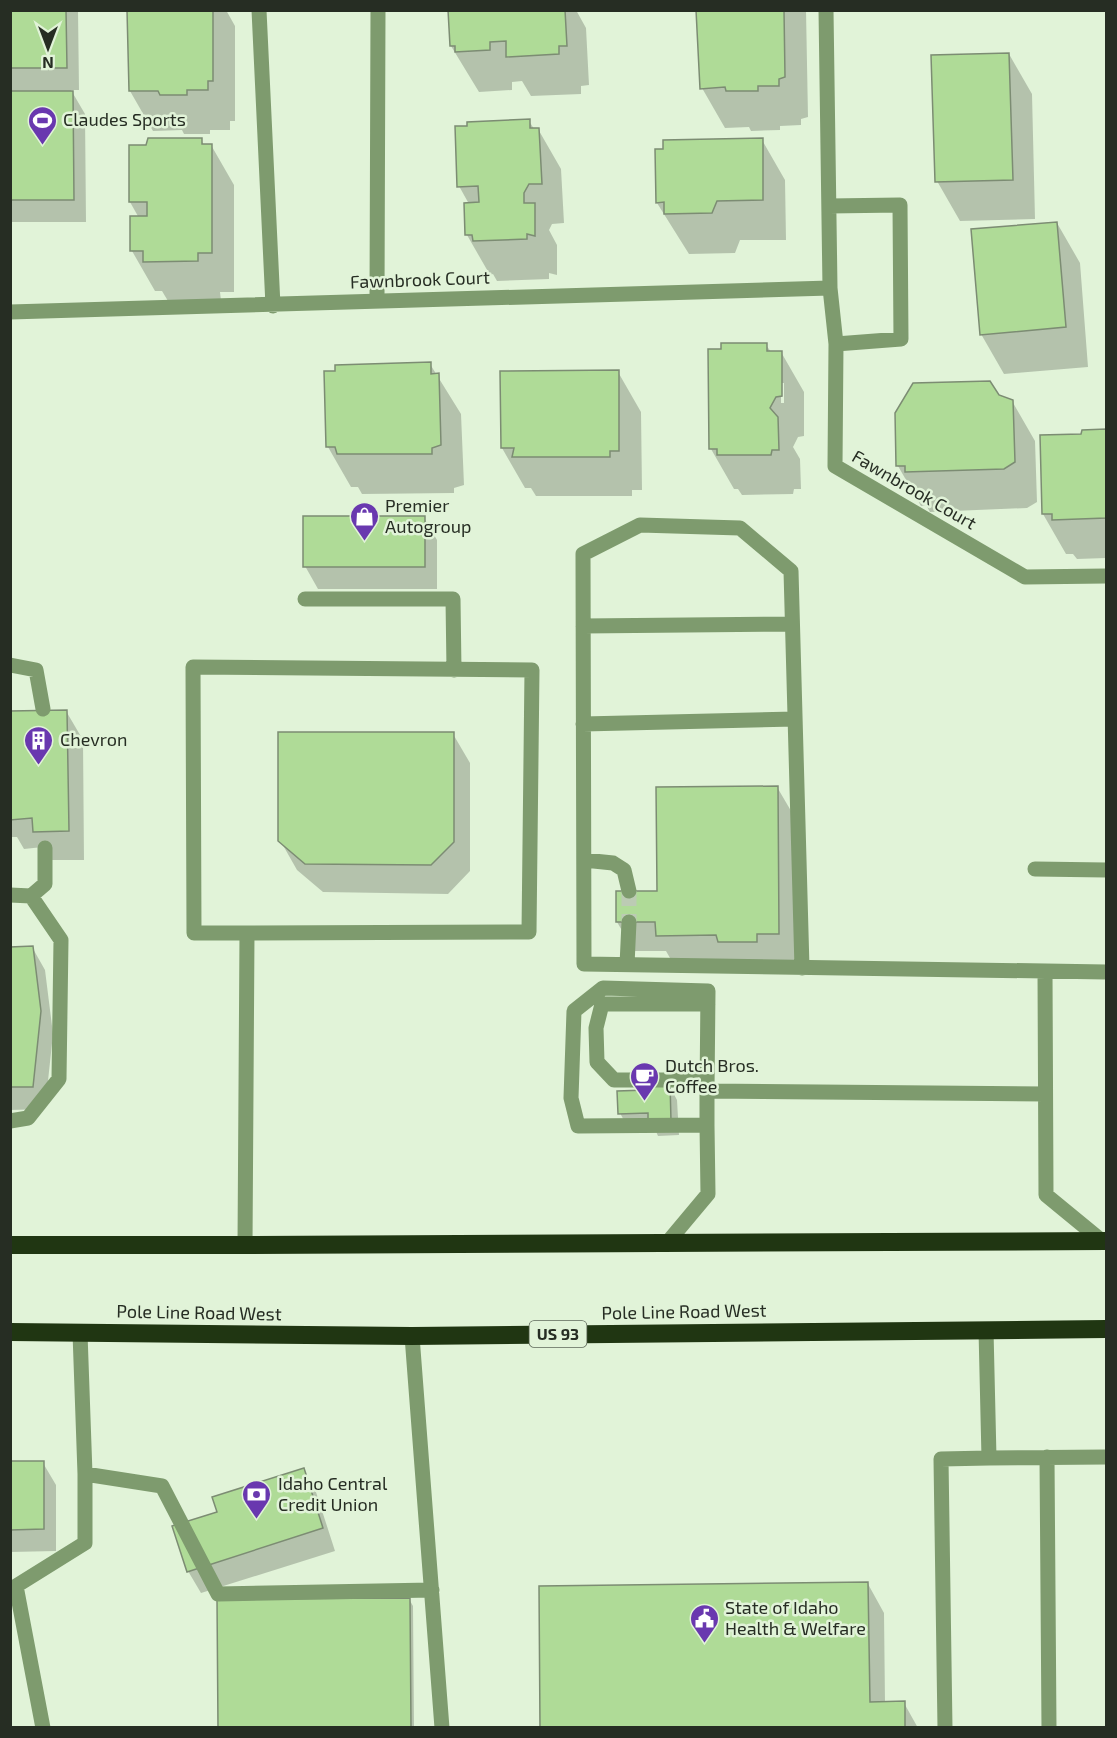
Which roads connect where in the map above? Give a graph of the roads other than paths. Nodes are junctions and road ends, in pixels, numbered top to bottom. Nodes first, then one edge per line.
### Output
1 (259, 10) edge
2 (378, 10) edge
3 (826, 10) edge
4 (829, 206) junction
5 (830, 288) junction
6 (377, 300) junction
7 (273, 306) junction
8 (10, 312) edge
9 (836, 344) junction
10 (1107, 576) edge
11 (305, 599) dead end
12 (792, 624) junction
13 (583, 626) junction
14 (10, 665) edge
15 (454, 670) junction
16 (43, 709) dead end
17 (795, 719) junction
18 (583, 724) junction
19 (45, 849) dead end
20 (584, 860) junction
21 (1035, 869) dead end
22 (1107, 870) edge
23 (629, 891) tunnel mouth
24 (10, 895) edge
25 (31, 896) junction
26 (629, 922) tunnel mouth
27 (247, 933) junction
28 (627, 965) junction
29 (708, 966) junction
30 (802, 968) junction
31 (1045, 971) junction
32 (1107, 972) edge
33 (708, 997) junction
34 (707, 1085) junction
35 (1045, 1094) junction
36 (10, 1120) edge
37 (707, 1125) junction
38 (1104, 1241) edge
39 (667, 1243) junction
40 (10, 1245) edge
41 (245, 1245) junction
42 (1107, 1329) edge
43 (986, 1330) junction
44 (10, 1332) edge
45 (80, 1333) junction
46 (412, 1336) junction
47 (1047, 1457) junction
48 (1107, 1457) edge
49 (989, 1458) junction
50 (86, 1474) junction
51 (432, 1590) junction
52 (43, 1728) edge
53 (442, 1728) edge
54 (945, 1728) edge
55 (1049, 1728) edge

1 - 7 street
2 - 6 street
3 - 4 street, Fawnbrook Court
4 - 5 street, Fawnbrook Court
4 - 9 street
5 - 6 street, Fawnbrook Court
5 - 9 street, Fawnbrook Court
6 - 7 street, Fawnbrook Court
7 - 8 street, Fawnbrook Court
9 - 10 street, Fawnbrook Court
11 - 15 street
12 - 13 street
12 - 13 street
12 - 17 street
13 - 18 street
14 - 16 street
15 - 27 street
15 - 27 street
17 - 18 street
17 - 30 street
18 - 20 street
19 - 25 street
20 - 23 street
20 - 28 street
21 - 22 street
24 - 25 street
25 - 36 street
26 - 28 street
27 - 41 street
28 - 29 street
29 - 30 street
29 - 33 street
30 - 31 street
31 - 32 street
31 - 35 street
33 - 34 street
33 - 34 street
33 - 37 street
34 - 35 street
34 - 37 street
35 - 38 street
37 - 39 street
38 - 39 highway
39 - 41 highway
40 - 41 highway
42 - 43 highway, Pole Line Road West / US 93
43 - 46 highway, Pole Line Road West / US 93
43 - 49 street
44 - 45 highway, Pole Line Road West / US 93
45 - 46 highway, Pole Line Road West / US 93
45 - 50 street
46 - 51 street
47 - 48 street
47 - 49 street
47 - 55 street
49 - 54 street
50 - 51 street
50 - 52 street
51 - 53 street

